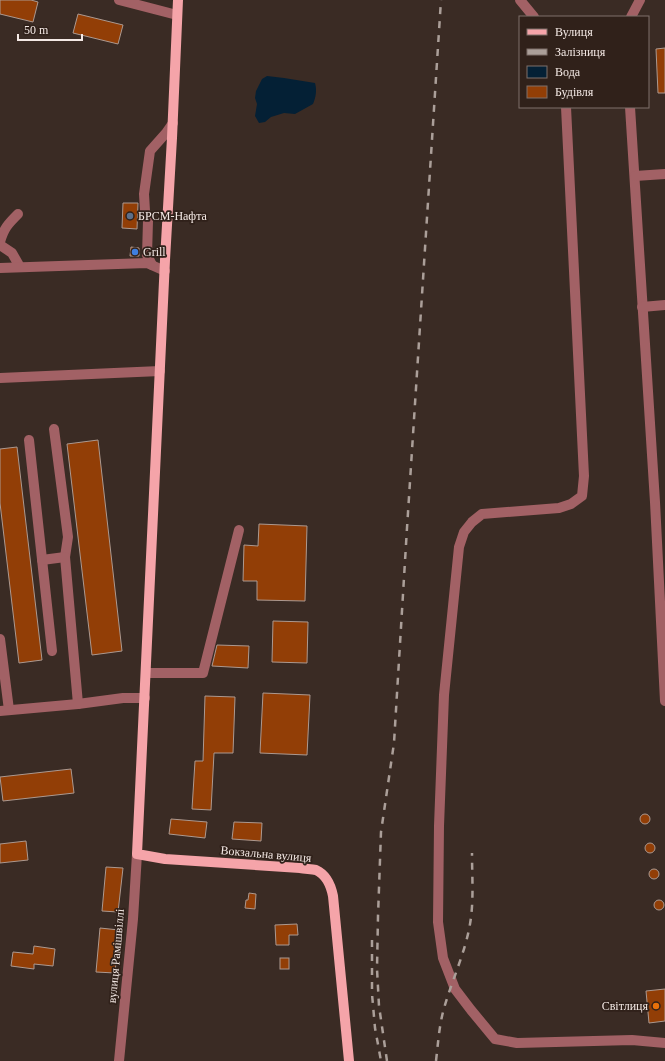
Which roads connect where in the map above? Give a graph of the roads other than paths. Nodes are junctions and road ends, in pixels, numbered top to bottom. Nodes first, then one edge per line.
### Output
1 (120, 0) edge
2 (178, 0) edge
3 (520, 0) edge
4 (640, 0) edge
5 (177, 15) junction
6 (533, 16) edge
7 (632, 16) edge
8 (566, 108) edge
9 (630, 108) edge
10 (173, 123) junction
11 (665, 174) edge
12 (635, 176) junction
13 (18, 214) dead end
14 (0, 243) edge
15 (152, 265) junction
16 (20, 267) junction
17 (0, 268) edge
18 (165, 271) junction
19 (665, 305) edge
20 (642, 307) junction
21 (160, 371) junction
22 (0, 378) edge
23 (54, 429) dead end
24 (29, 440) dead end
25 (660, 502) edge
26 (238, 530) dead end
27 (65, 557) junction
28 (42, 560) junction
29 (0, 639) edge
30 (52, 651) dead end
31 (146, 673) junction
32 (145, 698) junction
33 (665, 701) edge
34 (78, 704) junction
35 (4, 711) edge
36 (137, 854) junction
37 (665, 1043) edge
38 (119, 1061) edge
39 (349, 1061) edge

1 - 5 street
2 - 5 main road
3 - 6 street
4 - 7 street
5 - 10 main road
8 - 37 street
9 - 12 street
10 - 15 street
10 - 18 main road
11 - 12 street
12 - 20 street
13 - 14 street
14 - 16 street
15 - 16 street
15 - 18 street
16 - 17 street
18 - 21 main road
19 - 20 street
20 - 25 street
21 - 22 street
21 - 31 main road
23 - 27 street
24 - 28 street
25 - 33 street
26 - 31 street
27 - 28 street
27 - 34 street
28 - 30 street
29 - 35 street
31 - 32 main road
32 - 34 street
32 - 36 main road
34 - 35 street
36 - 38 street, вулиця Рамішвіллі
36 - 39 main road, Вокзальна вулиця

